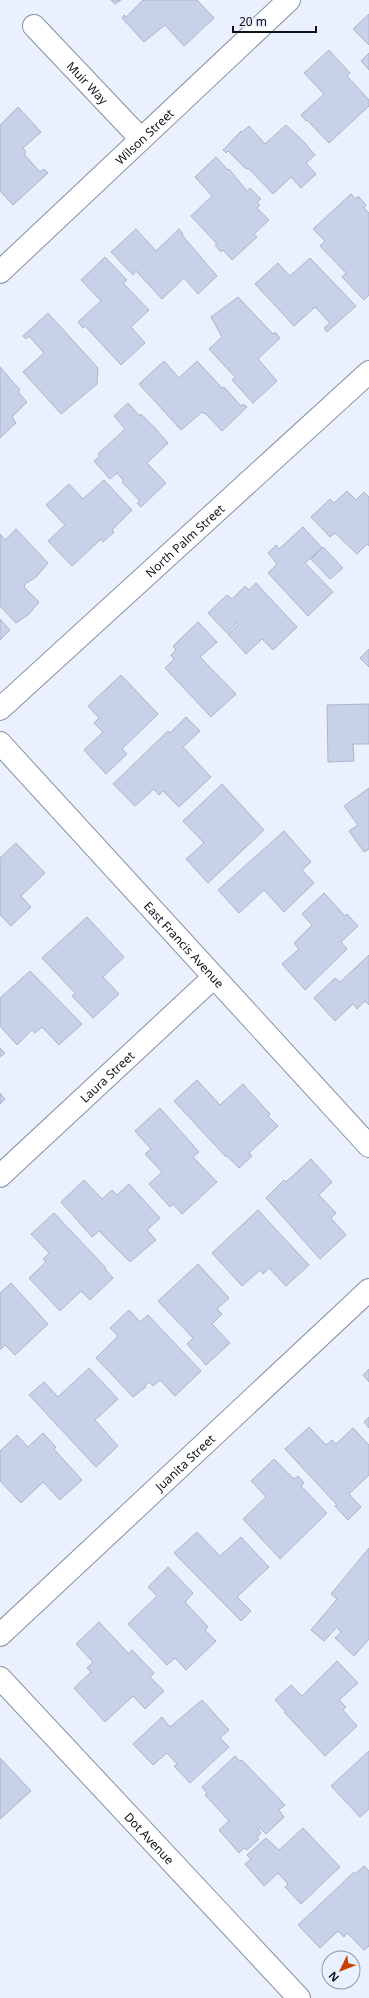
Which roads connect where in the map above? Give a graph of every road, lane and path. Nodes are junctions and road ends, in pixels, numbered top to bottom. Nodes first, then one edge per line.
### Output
1 (289, 0) edge
2 (34, 26) dead end
3 (141, 139) junction
4 (0, 272) edge
5 (369, 372) edge
6 (0, 709) edge
7 (0, 742) edge
8 (214, 977) junction
9 (369, 1146) edge
10 (0, 1176) edge
11 (369, 1290) edge
12 (0, 1635) edge
13 (0, 1678) edge
14 (299, 1998) edge

1 - 3 street, Wilson Street
2 - 3 street, Muir Way
3 - 4 street, Wilson Street
5 - 6 street, North Palm Street
7 - 8 street, East Francis Avenue
8 - 9 street, East Francis Avenue
8 - 10 street, Laura Street
11 - 12 street, Juanita Street
13 - 14 street, Dot Avenue

